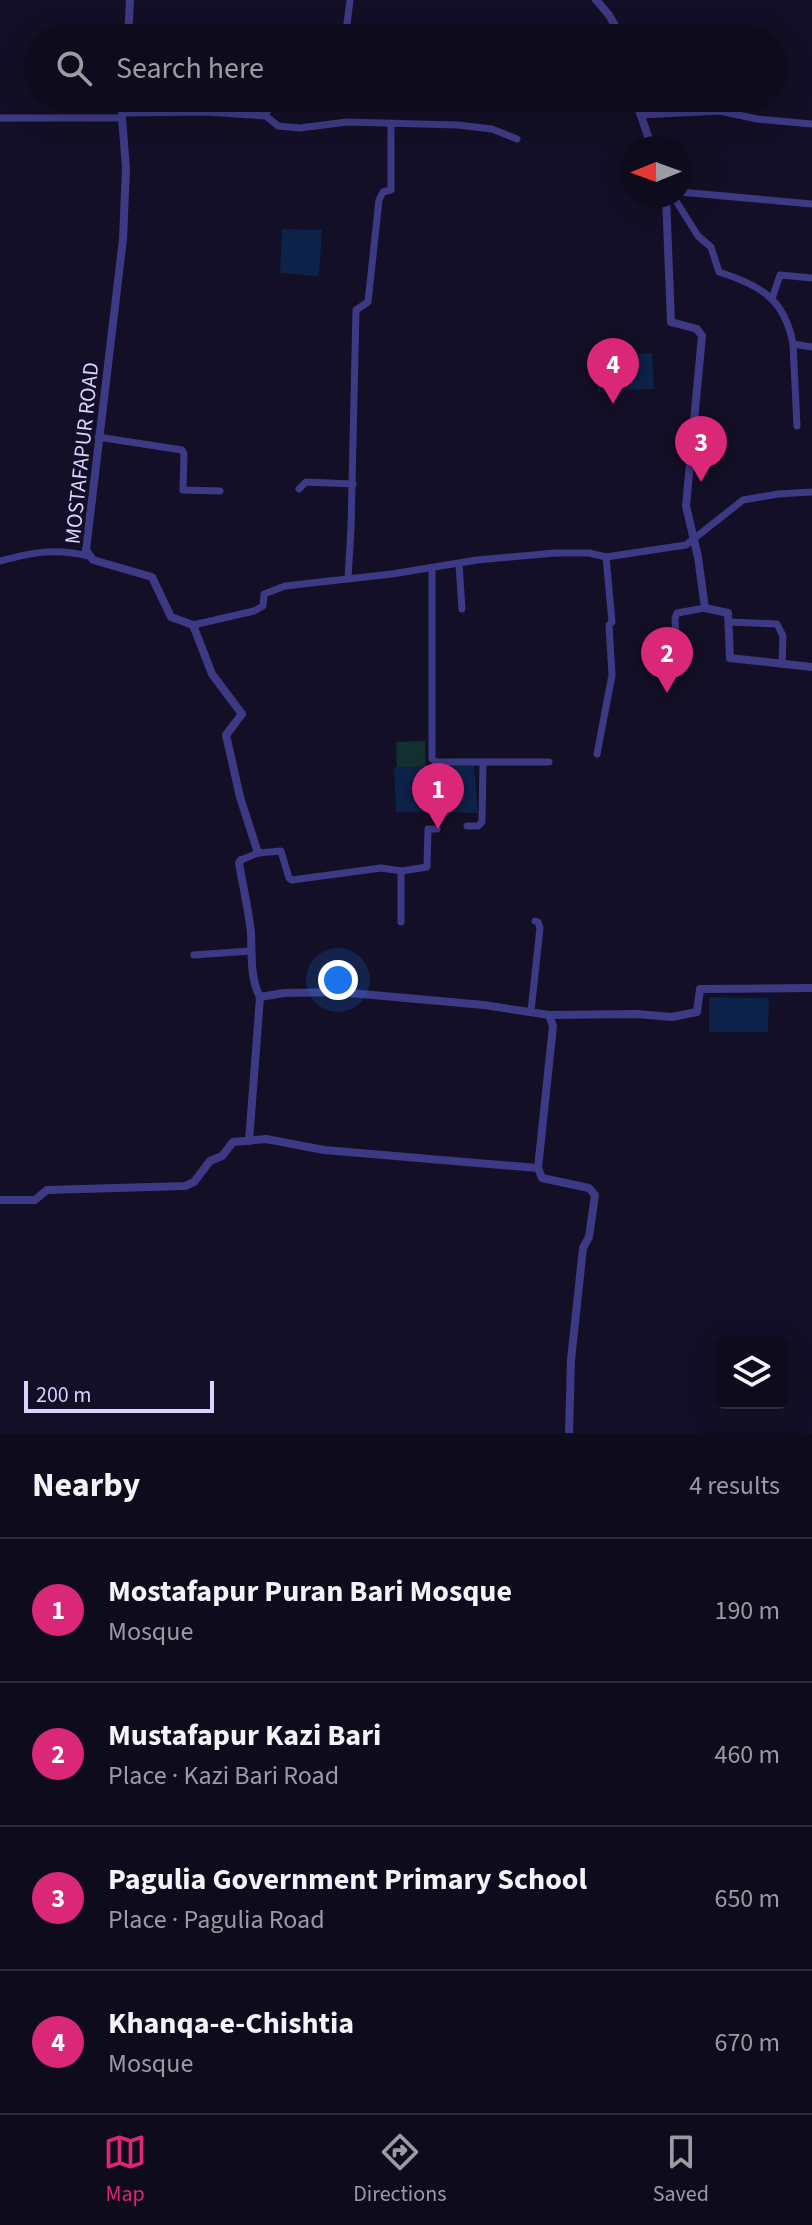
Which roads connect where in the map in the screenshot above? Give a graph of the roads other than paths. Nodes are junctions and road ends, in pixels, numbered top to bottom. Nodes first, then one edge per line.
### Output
1 (130, 0) edge
2 (350, 0) edge
3 (596, 0) edge
4 (129, 24) edge
5 (347, 24) edge
6 (614, 24) edge
7 (122, 112) edge
8 (267, 112) edge
9 (639, 112) edge
10 (700, 112) edge
11 (725, 112) edge
12 (122, 115) junction
13 (640, 115) junction
14 (266, 116) junction
15 (0, 118) edge
16 (812, 124) edge
17 (391, 125) junction
18 (648, 136) edge
19 (517, 139) dead end
20 (692, 193) edge
21 (812, 204) edge
22 (666, 208) edge
23 (680, 208) edge
24 (812, 278) edge
25 (772, 299) junction
26 (793, 344) junction
27 (812, 347) edge
28 (797, 426) dead end
29 (98, 437) junction
30 (353, 484) junction
31 (299, 489) dead end
32 (220, 491) dead end
33 (812, 492) edge
34 (694, 541) junction
35 (89, 556) junction
36 (606, 557) junction
37 (0, 561) edge
38 (459, 564) junction
39 (432, 568) junction
40 (348, 579) junction
41 (705, 608) junction
42 (462, 609) dead end
43 (729, 622) junction
44 (193, 625) junction
45 (782, 664) junction
46 (812, 667) edge
47 (677, 668) dead end
48 (597, 754) dead end
49 (483, 762) junction
50 (549, 762) dead end
51 (467, 826) dead end
52 (437, 829) dead end
53 (258, 853) junction
54 (241, 860) joint
55 (401, 871) junction
56 (535, 921) dead end
57 (401, 922) dead end
58 (250, 951) junction
59 (194, 955) dead end
60 (812, 988) edge
61 (260, 997) junction
62 (531, 1011) junction
63 (549, 1015) junction
64 (249, 1141) junction
65 (538, 1168) junction
66 (0, 1200) edge
67 (569, 1433) edge

1 - 4 street
2 - 5 street
3 - 6 street
7 - 12 street, MOSTAFAPUR ROAD
8 - 14 street
9 - 13 street
10 - 13 street
11 - 16 street
12 - 14 street
12 - 15 street
12 - 29 street, MOSTAFAPUR ROAD
13 - 18 street
14 - 17 street
17 - 19 street
17 - 30 street
20 - 21 street
22 - 34 street
23 - 25 street
24 - 25 street
25 - 26 street
26 - 27 street
26 - 28 street
29 - 32 street
29 - 35 street, MOSTAFAPUR ROAD
30 - 31 street
30 - 40 street
33 - 34 street
34 - 36 street
34 - 41 street
35 - 37 street
35 - 44 street, MOSTAFAPUR ROAD
36 - 38 street
36 - 48 street
38 - 39 street
38 - 42 street
39 - 40 street
39 - 49 street
40 - 44 street
41 - 43 street
41 - 47 street
43 - 45 street
43 - 45 street
44 - 53 street
45 - 46 street
49 - 50 street
49 - 51 street
52 - 55 street
53 - 54 street
53 - 55 street
54 - 58 street
55 - 57 street
56 - 62 street
58 - 59 street
58 - 61 street
60 - 63 street
61 - 62 street
61 - 64 street
62 - 63 street
63 - 65 street
64 - 65 street
64 - 66 street
65 - 67 street

